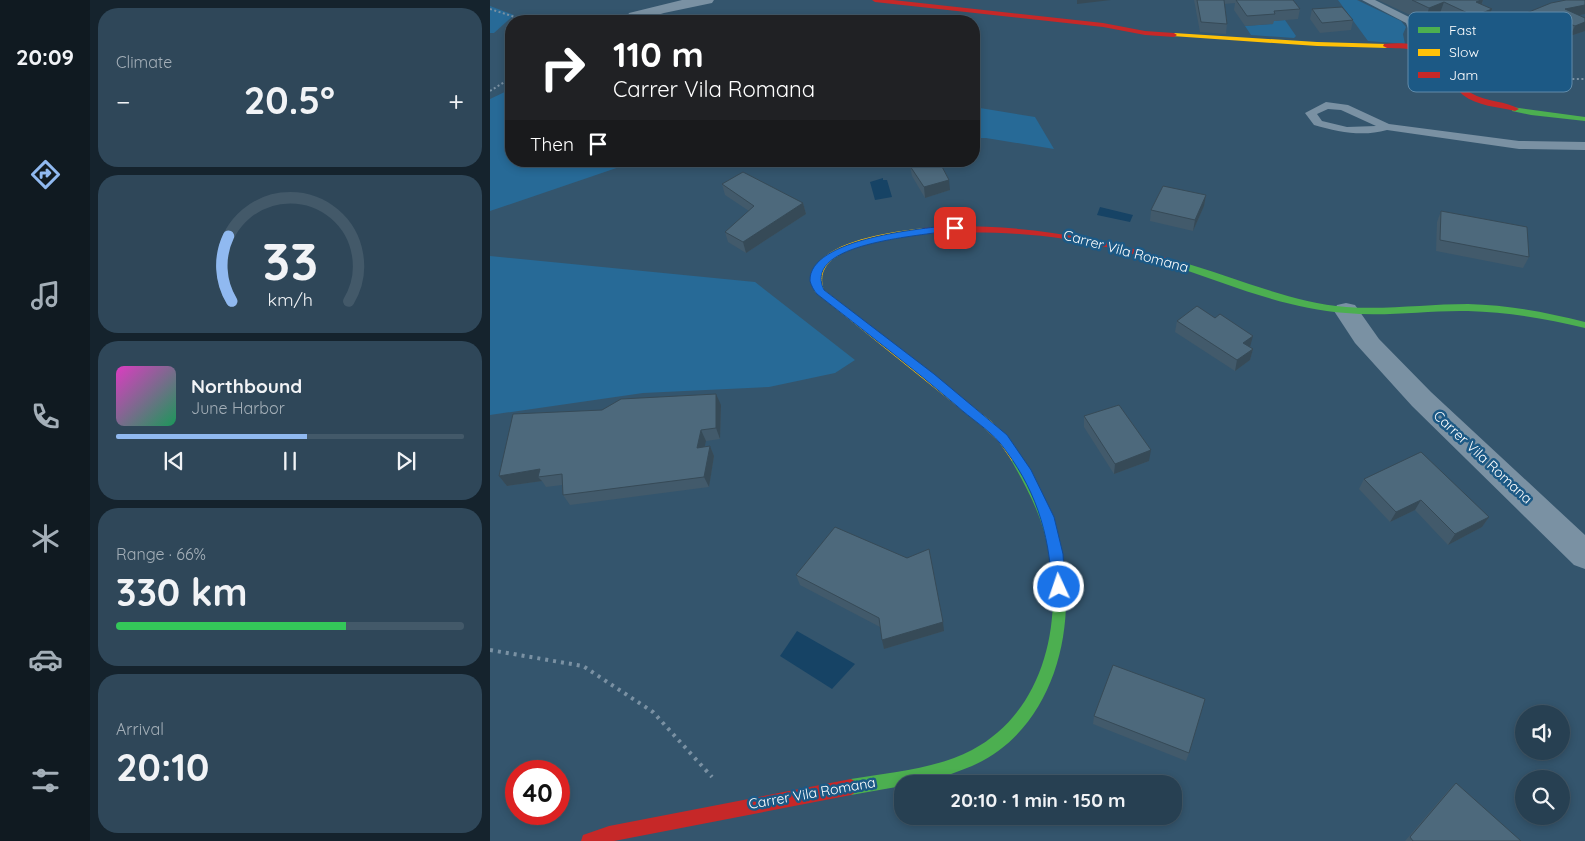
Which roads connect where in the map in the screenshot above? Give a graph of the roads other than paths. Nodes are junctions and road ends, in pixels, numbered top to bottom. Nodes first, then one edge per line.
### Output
1 (706, 0) edge
2 (876, 0) edge
3 (1368, 0) edge
4 (639, 15) edge
5 (1408, 20) edge
6 (1408, 47) edge
7 (1465, 92) edge
8 (1585, 119) edge
9 (1388, 127) junction
10 (1585, 146) edge
11 (1346, 311) junction
12 (1585, 325) edge
13 (1585, 556) edge
14 (589, 841) edge

1 - 4 street
2 - 6 street
3 - 5 lane
7 - 8 street
9 - 9 lane
9 - 10 lane
11 - 12 street, Carrer Vila Romana
11 - 13 street, Carrer Vila Romana
11 - 14 street, Carrer Vila Romana

